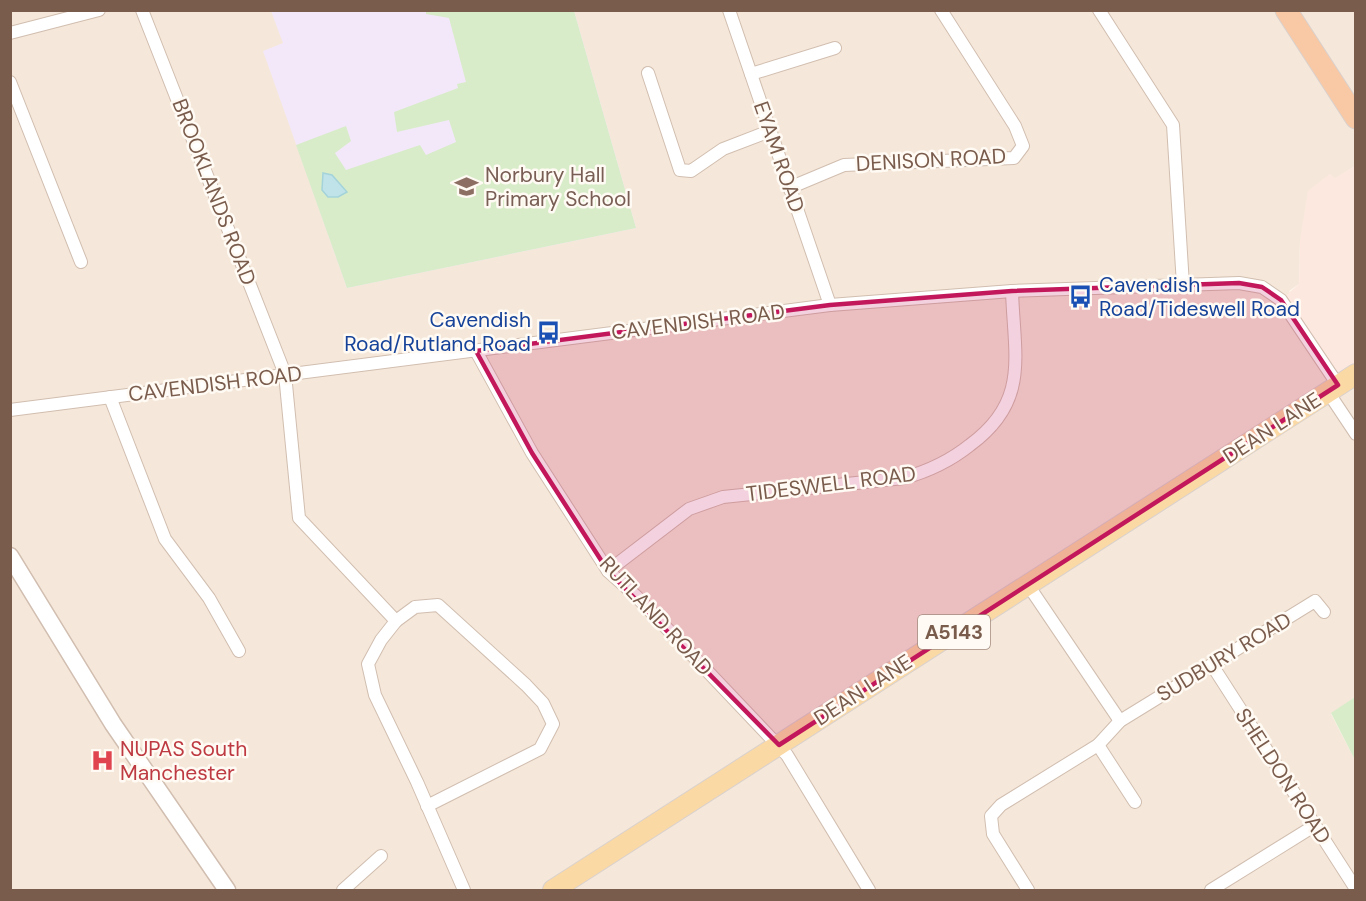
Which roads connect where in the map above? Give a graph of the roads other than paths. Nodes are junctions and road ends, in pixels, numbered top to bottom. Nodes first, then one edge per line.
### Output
1 (99, 10) edge
2 (142, 10) edge
3 (729, 10) edge
4 (941, 10) edge
5 (1099, 10) edge
6 (1286, 10) edge
7 (10, 33) edge
8 (835, 48) dead end
9 (648, 73) dead end
10 (751, 74) junction
11 (10, 82) edge
12 (1356, 118) edge
13 (770, 131) junction
14 (789, 188) junction
15 (81, 262) dead end
16 (1183, 285) junction
17 (1012, 291) junction
18 (830, 305) junction
19 (477, 351) junction
20 (285, 374) junction
21 (1356, 374) edge
22 (1333, 388) junction
23 (110, 398) junction
24 (10, 410) edge
25 (1356, 434) edge
26 (10, 556) edge
27 (608, 571) junction
28 (1028, 585) junction
29 (1324, 612) dead end
30 (396, 621) junction
31 (239, 651) dead end
32 (1212, 664) junction
33 (1119, 721) junction
34 (778, 745) junction
35 (1098, 745) junction
36 (1135, 802) dead end
37 (427, 806) junction
38 (1314, 825) junction
39 (381, 855) dead end
40 (1354, 886) dead end
41 (227, 891) edge
42 (343, 891) edge
43 (464, 891) edge
44 (553, 891) edge
45 (869, 891) edge
46 (1028, 891) edge
47 (1211, 891) edge

1 - 7 street
2 - 20 street, BROOKLANDS ROAD
3 - 10 street, EYAM ROAD
4 - 14 street, DENISON ROAD
5 - 16 street
6 - 12 highway
8 - 10 street
9 - 13 street
10 - 13 street, EYAM ROAD
11 - 15 street
13 - 14 street, EYAM ROAD
14 - 18 street, EYAM ROAD
16 - 17 street, CAVENDISH ROAD
16 - 22 street, CAVENDISH ROAD
17 - 18 street, CAVENDISH ROAD
17 - 27 street, TIDESWELL ROAD
18 - 19 street, CAVENDISH ROAD
19 - 20 street, CAVENDISH ROAD
19 - 27 street, RUTLAND ROAD
20 - 23 street, CAVENDISH ROAD
20 - 30 street, BROOKLANDS ROAD
21 - 22 main road, DEAN LANE / A5143
22 - 25 street, CAVENDISH ROAD
22 - 28 main road, DEAN LANE / A5143
23 - 24 street, CAVENDISH ROAD
23 - 31 street
26 - 41 street
27 - 34 street, RUTLAND ROAD
28 - 33 street
28 - 34 main road, DEAN LANE / A5143
29 - 32 street, SUDBURY ROAD
30 - 37 street
30 - 37 street
32 - 33 street, SUDBURY ROAD
32 - 38 street, SHELDON ROAD
33 - 35 street, SUDBURY ROAD
34 - 44 main road, DEAN LANE / A5143
34 - 45 street, RUTLAND ROAD
35 - 36 street
35 - 46 street, SUDBURY ROAD
37 - 43 street
38 - 40 street, SHELDON ROAD
38 - 47 street
39 - 42 street

